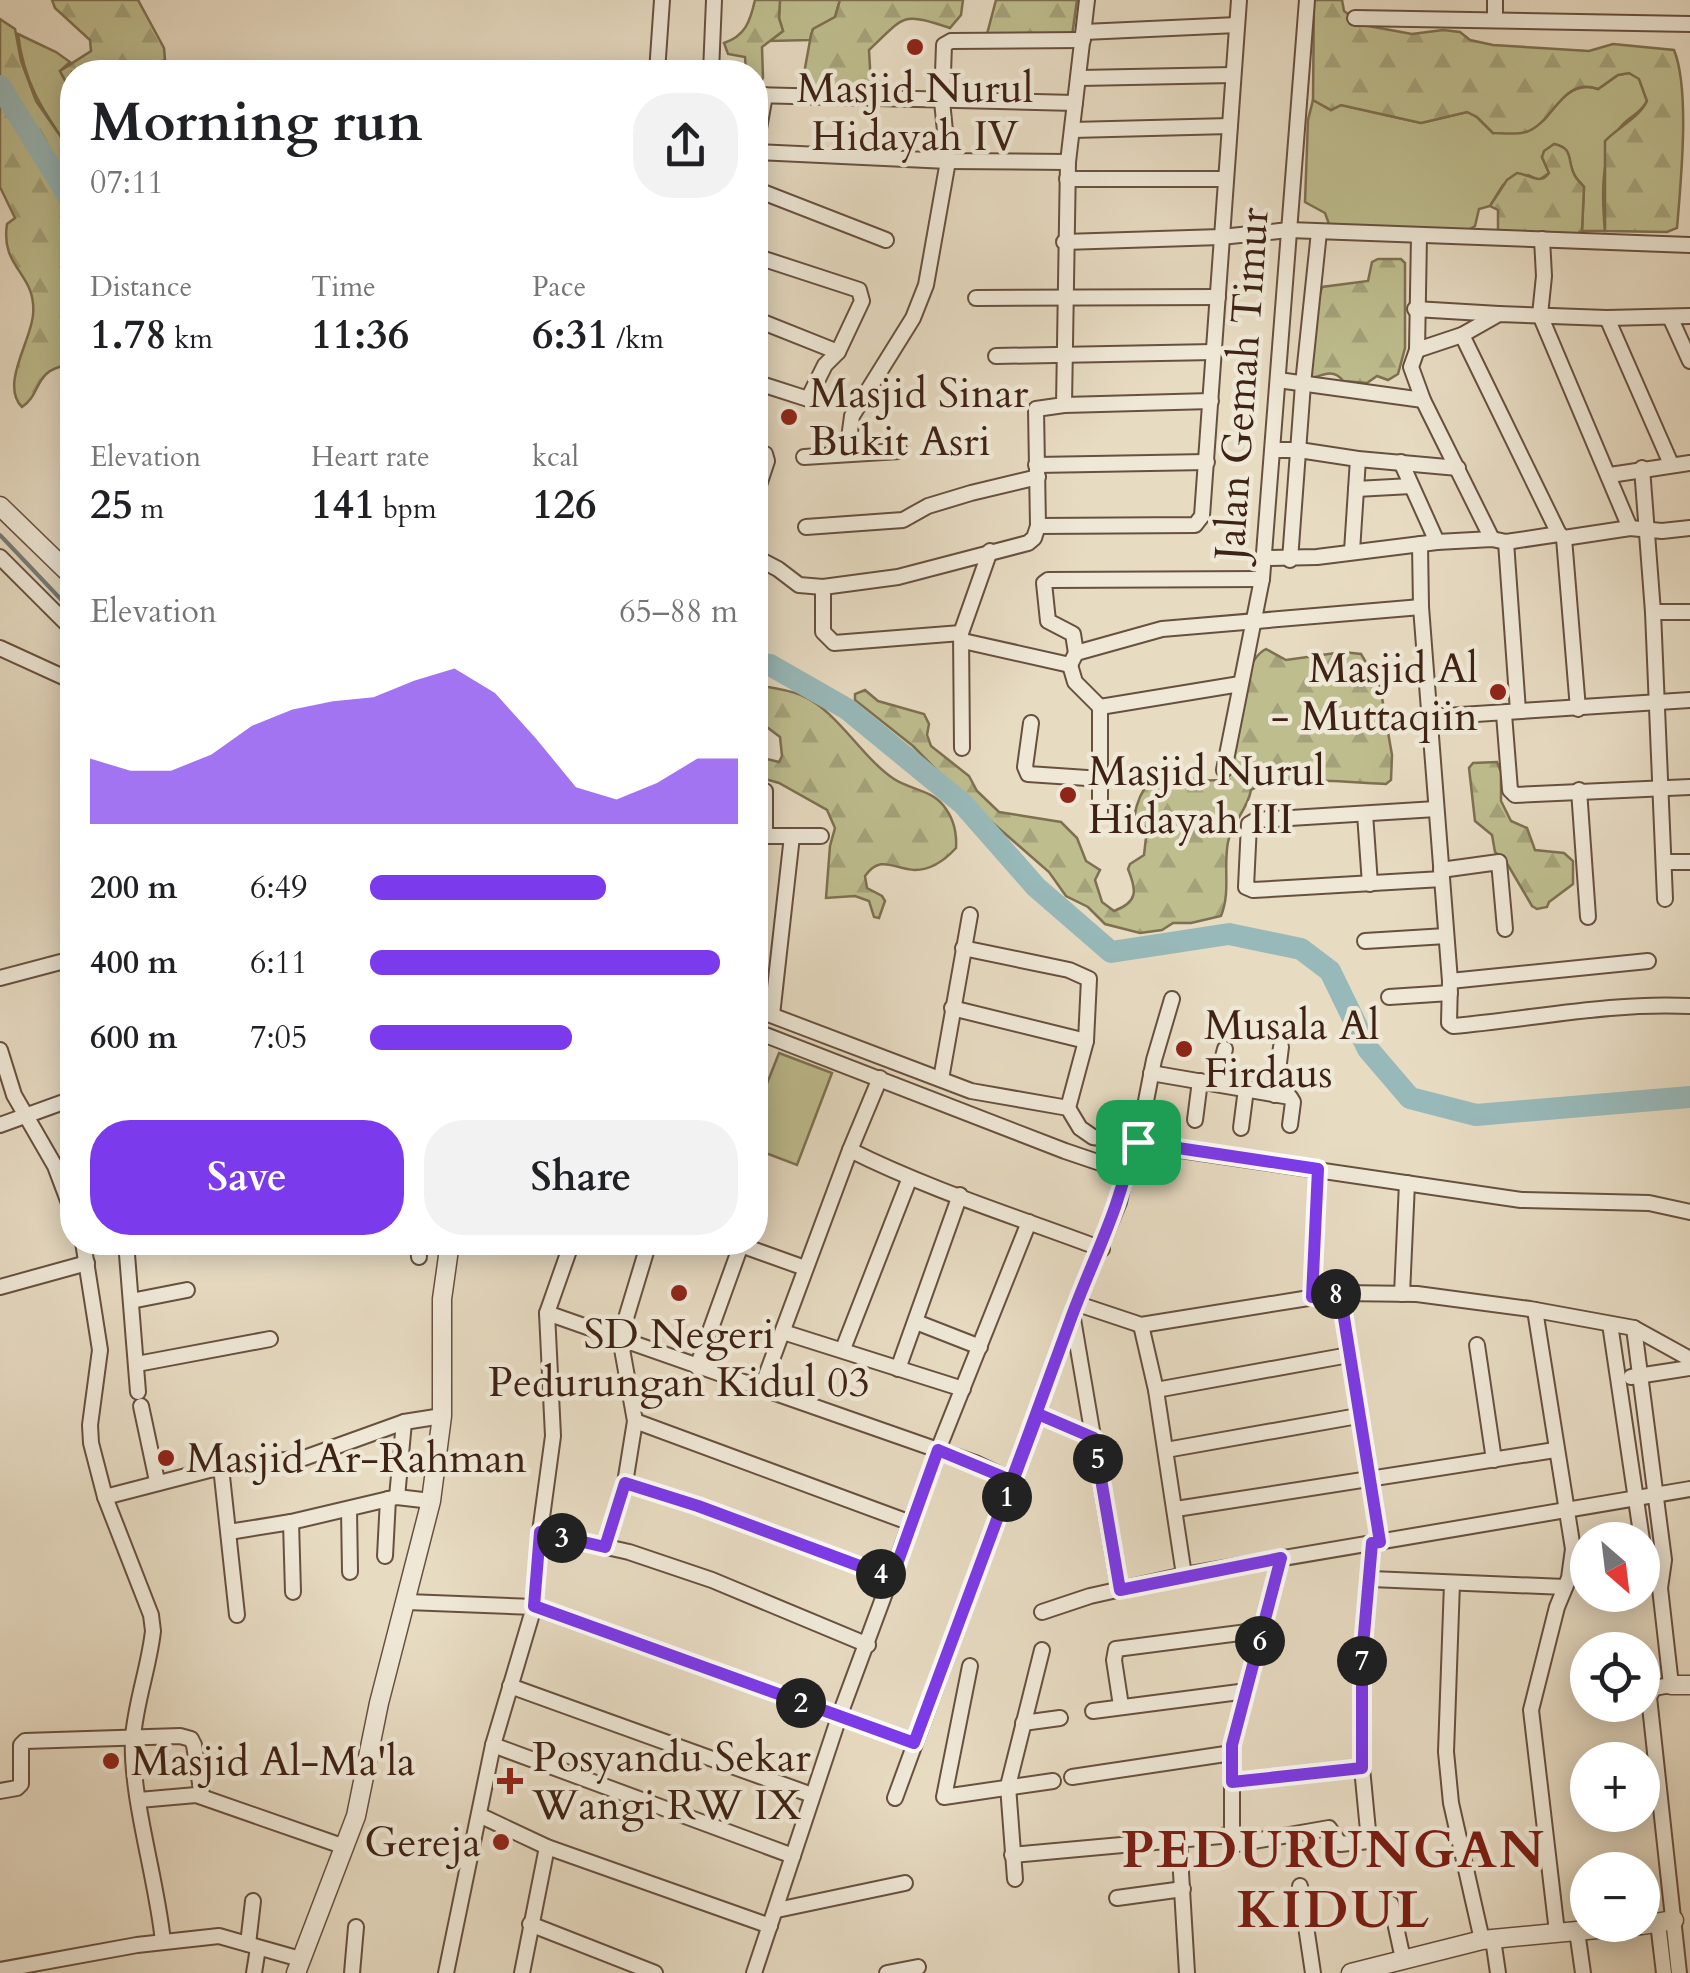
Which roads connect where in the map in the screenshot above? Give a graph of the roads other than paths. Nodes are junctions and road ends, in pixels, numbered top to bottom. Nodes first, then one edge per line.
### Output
1 (662, 0) edge
2 (714, 0) edge
3 (1087, 0) edge
4 (1239, 0) edge
5 (1308, 0) edge
6 (1495, 0) edge
7 (1355, 18) dead end
8 (1495, 20) junction
9 (1690, 24) edge
10 (1237, 25) junction
11 (1084, 36) junction
12 (658, 60) edge
13 (711, 60) edge
14 (1233, 75) junction
15 (1079, 78) junction
16 (768, 95) edge
17 (942, 101) junction
18 (1075, 103) junction
19 (1230, 126) junction
20 (1072, 130) junction
21 (768, 153) edge
22 (948, 161) junction
23 (1068, 162) junction
24 (1067, 179) junction
25 (1226, 179) junction
26 (768, 194) edge
27 (1289, 230) junction
28 (1318, 232) junction
29 (1418, 236) junction
30 (1221, 238) junction
31 (1542, 239) junction
32 (886, 240) dead end
33 (1064, 242) junction
34 (1690, 245) edge
35 (768, 260) edge
36 (1218, 297) junction
37 (976, 298) dead end
38 (1064, 300) junction
39 (1415, 310) junction
40 (1499, 314) junction
41 (1540, 316) junction
42 (1690, 316) edge
43 (1670, 317) junction
44 (1606, 318) junction
45 (768, 325) edge
46 (1462, 335) junction
47 (1416, 350) junction
48 (838, 352) junction
49 (1064, 352) junction
50 (1214, 352) junction
51 (996, 356) dead end
52 (1690, 362) edge
53 (1278, 380) junction
54 (1302, 384) junction
55 (768, 386) edge
56 (1423, 400) junction
57 (1211, 401) junction
58 (1064, 405) junction
59 (1273, 450) junction
60 (1298, 450) junction
61 (900, 451) dead end
62 (847, 454) junction
63 (804, 457) dead end
64 (1358, 459) junction
65 (1207, 462) junction
66 (1400, 462) junction
67 (1690, 463) edge
68 (1671, 464) junction
69 (1458, 468) junction
70 (1642, 468) junction
71 (1037, 471) junction
72 (1610, 475) junction
73 (1411, 486) junction
74 (1356, 489) junction
75 (0, 506) edge
76 (1038, 526) junction
77 (806, 527) dead end
78 (1630, 528) junction
79 (1690, 528) edge
80 (1648, 530) junction
81 (1561, 536) junction
82 (1499, 540) junction
83 (1437, 542) junction
84 (1420, 544) junction
85 (1352, 551) junction
86 (990, 552) junction
87 (0, 557) edge
88 (1264, 558) junction
89 (60, 560) edge
90 (1290, 560) junction
91 (768, 564) edge
92 (1262, 578) junction
93 (823, 587) junction
94 (1421, 607) junction
95 (1653, 612) junction
96 (1690, 612) edge
97 (60, 617) edge
98 (1254, 622) junction
99 (962, 637) junction
100 (0, 648) edge
101 (1073, 659) junction
102 (60, 676) edge
103 (1240, 684) junction
104 (1690, 700) edge
105 (1658, 704) junction
106 (1100, 708) junction
107 (1578, 710) junction
108 (1511, 713) junction
109 (1430, 717) junction
110 (1032, 723) dead end
111 (962, 748) dead end
112 (1224, 770) dead end
113 (1102, 779) junction
114 (1690, 787) edge
115 (1579, 790) junction
116 (1662, 790) junction
117 (1436, 809) junction
118 (1100, 812) dead end
119 (1365, 814) junction
120 (768, 836) edge
121 (792, 836) junction
122 (821, 836) dead end
123 (1665, 862) junction
124 (1690, 862) edge
125 (1442, 874) junction
126 (1370, 884) junction
127 (1666, 899) dead end
128 (970, 915) dead end
129 (1588, 917) dead end
130 (1505, 929) dead end
131 (1446, 936) junction
132 (1365, 941) dead end
133 (962, 948) junction
134 (1648, 961) dead end
135 (60, 962) edge
136 (0, 978) edge
137 (1450, 987) junction
138 (1389, 997) dead end
139 (1172, 999) dead end
140 (1690, 1006) edge
141 (952, 1008) junction
142 (768, 1014) edge
143 (772, 1015) junction
144 (768, 1036) edge
145 (1086, 1040) junction
146 (1281, 1047) dead end
147 (1225, 1049) dead end
148 (0, 1050) edge
149 (1151, 1073) junction
150 (880, 1078) junction
151 (941, 1079) junction
152 (1200, 1081) junction
153 (1216, 1084) junction
154 (1246, 1089) junction
155 (972, 1091) junction
156 (1274, 1094) junction
157 (60, 1103) edge
158 (1068, 1108) junction
159 (964, 1112) junction
160 (24, 1116) junction
161 (1195, 1120) dead end
162 (1290, 1125) dead end
163 (0, 1126) edge
164 (1241, 1128) dead end
165 (1135, 1142) junction
166 (850, 1150) junction
167 (1318, 1169) junction
168 (1128, 1172) junction
169 (60, 1179) edge
170 (909, 1180) junction
171 (1407, 1183) junction
172 (960, 1195) junction
173 (1690, 1212) edge
174 (1029, 1222) junction
175 (1102, 1249) junction
176 (85, 1255) edge
177 (127, 1255) edge
178 (450, 1255) edge
179 (567, 1255) edge
180 (645, 1255) edge
181 (734, 1255) edge
182 (768, 1255) edge
183 (87, 1263) junction
184 (805, 1268) junction
185 (0, 1286) edge
186 (187, 1290) dead end
187 (1340, 1293) junction
188 (1402, 1294) junction
189 (1312, 1297) junction
190 (131, 1300) junction
191 (1075, 1310) junction
192 (1534, 1310) junction
193 (547, 1313) junction
194 (916, 1322) junction
195 (1610, 1324) junction
196 (1142, 1326) junction
197 (1634, 1328) junction
198 (784, 1332) junction
199 (620, 1338) junction
200 (270, 1339) dead end
201 (1476, 1345) dead end
202 (980, 1347) junction
203 (843, 1349) junction
204 (1349, 1355) junction
205 (1690, 1359) edge
206 (137, 1364) junction
207 (698, 1367) junction
208 (1690, 1368) edge
209 (898, 1369) junction
210 (1640, 1376) junction
211 (1618, 1379) junction
212 (761, 1389) junction
213 (963, 1389) junction
214 (1156, 1390) junction
215 (1038, 1414) junction
216 (442, 1416) junction
217 (1358, 1416) junction
218 (636, 1421) junction
219 (404, 1422) junction
220 (1094, 1438) junction
221 (938, 1450) junction
222 (1166, 1450) junction
223 (1555, 1450) junction
224 (1494, 1460) junction
225 (222, 1467) junction
226 (1368, 1480) junction
227 (157, 1481) junction
228 (1013, 1481) junction
229 (625, 1483) junction
230 (1690, 1489) edge
231 (1655, 1496) junction
232 (106, 1497) junction
233 (409, 1499) junction
234 (1636, 1499) junction
235 (349, 1509) junction
236 (1176, 1509) junction
237 (1566, 1511) junction
238 (290, 1522) junction
239 (1639, 1522) edge
240 (1659, 1522) edge
241 (910, 1523) junction
242 (229, 1532) junction
243 (540, 1532) junction
244 (1660, 1532) edge
245 (1376, 1542) junction
246 (605, 1547) junction
247 (385, 1556) dead end
248 (1281, 1558) junction
249 (350, 1572) dead end
250 (1184, 1575) junction
251 (892, 1578) junction
252 (1370, 1579) junction
253 (1452, 1584) junction
254 (1565, 1587) junction
255 (1660, 1588) joint
256 (1120, 1590) junction
257 (292, 1592) dead end
258 (407, 1602) junction
259 (534, 1606) junction
260 (1042, 1612) dead end
261 (237, 1615) dead end
262 (1262, 1630) junction
263 (868, 1645) junction
264 (1042, 1650) dead end
265 (970, 1666) dead end
266 (1680, 1685) edge
267 (510, 1686) junction
268 (1247, 1691) junction
269 (1121, 1706) junction
270 (1093, 1711) dead end
271 (839, 1717) junction
272 (1060, 1718) dead end
273 (1023, 1723) junction
274 (133, 1740) junction
275 (914, 1743) junction
276 (493, 1744) junction
277 (1232, 1753) junction
278 (1362, 1768) junction
279 (1072, 1777) dead end
280 (1053, 1781) dead end
281 (1232, 1782) junction
282 (1008, 1786) junction
283 (0, 1791) edge
284 (812, 1795) junction
285 (202, 1796) junction
286 (894, 1798) dead end
287 (139, 1800) junction
288 (479, 1815) junction
289 (1232, 1835) junction
290 (1179, 1839) junction
291 (345, 1847) junction
292 (546, 1847) junction
293 (793, 1856) junction
294 (1012, 1856) junction
295 (1015, 1879) dead end
296 (905, 1884) dead end
297 (1300, 1886) dead end
298 (1183, 1889) junction
299 (1117, 1898) dead end
300 (253, 1901) dead end
301 (1391, 1904) dead end
302 (777, 1910) junction
303 (1661, 1922) edge
304 (530, 1924) junction
305 (770, 1926) junction
306 (356, 1927) dead end
307 (1570, 1931) edge
308 (1556, 1932) junction
309 (1488, 1939) junction
310 (163, 1942) junction
311 (1579, 1942) edge
312 (253, 1946) junction
313 (1402, 1959) junction
314 (298, 1966) edge
315 (918, 1968) dead end
316 (0, 1970) edge
317 (254, 1973) edge
318 (352, 1973) edge
319 (446, 1973) edge
320 (522, 1973) edge
321 (655, 1973) edge
322 (754, 1973) edge
323 (887, 1973) edge
324 (1188, 1973) edge
325 (1313, 1973) edge
326 (1351, 1973) edge
327 (1498, 1973) edge
328 (1583, 1973) edge
329 (1664, 1973) edge
330 (1680, 1973) edge

1 - 12 street
2 - 13 street
3 - 11 street
4 - 10 street
5 - 27 street, Jalan Gemah Timur
6 - 8 street
7 - 8 street
8 - 9 street
10 - 11 street
10 - 14 street
11 - 15 street
11 - 17 street
14 - 15 street
14 - 19 street
15 - 18 street
16 - 17 street
17 - 18 street
17 - 22 street
18 - 20 street
19 - 20 street
19 - 25 street
20 - 23 street
21 - 22 street
22 - 23 street
22 - 62 street
23 - 24 street
24 - 25 street
24 - 33 street
25 - 30 street
26 - 32 street
27 - 28 street
27 - 30 street
27 - 53 street, Jalan Gemah Timur
28 - 29 street
28 - 54 street, Jalan Gemah Timur
29 - 31 street
29 - 39 street
30 - 33 street
30 - 36 street
31 - 34 street
31 - 41 street
33 - 38 street
35 - 48 street
36 - 38 street
36 - 50 street
37 - 38 street
38 - 49 street
39 - 40 street
39 - 47 street
40 - 41 street
40 - 46 street
41 - 44 street
41 - 72 street
42 - 43 street
43 - 44 street
43 - 52 street
44 - 68 street
45 - 48 street
46 - 47 street
46 - 81 street
47 - 56 street
48 - 55 street
49 - 50 street
49 - 51 street
49 - 58 street
50 - 57 street
53 - 54 street
53 - 59 street, Jalan Gemah Timur
54 - 56 street
54 - 60 street, Jalan Gemah Timur
56 - 69 street
57 - 58 street
57 - 65 street
58 - 71 street
59 - 60 street
59 - 88 street, Jalan Gemah Timur
60 - 64 street
60 - 90 street, Jalan Gemah Timur
61 - 62 street
62 - 63 street
64 - 66 street
64 - 74 street
65 - 71 street
65 - 76 street
66 - 69 street
66 - 73 street
67 - 68 street
68 - 70 street
69 - 82 street
70 - 72 street
70 - 80 street
71 - 76 street
71 - 77 street
72 - 78 street
73 - 74 street
73 - 83 street
74 - 85 street
75 - 89 street
76 - 86 street
78 - 80 street
78 - 81 street
79 - 80 street
80 - 95 street
81 - 82 street
81 - 107 street
82 - 83 street
82 - 108 street
83 - 84 street
84 - 85 street
84 - 94 street
85 - 90 street
86 - 93 street
86 - 99 street
87 - 97 street
88 - 90 street
88 - 92 street, Jalan Gemah Timur
91 - 93 street
92 - 98 street, Jalan Gemah Timur
92 - 101 street
93 - 99 street
94 - 98 street
94 - 109 street
95 - 96 street
95 - 105 street
98 - 101 street
98 - 103 street, Jalan Gemah Timur
99 - 101 street
99 - 111 street
100 - 102 street
101 - 106 street
103 - 106 street
103 - 112 street, Jalan Gemah Timur
104 - 105 street
105 - 107 street
105 - 116 street
106 - 113 street
107 - 108 street
108 - 109 street
108 - 115 street
109 - 117 street
110 - 113 street
113 - 118 street
114 - 116 street
115 - 116 street
115 - 129 street
116 - 123 street
117 - 119 street
117 - 125 street
119 - 126 street
119 - 126 street
120 - 121 street
121 - 122 street
121 - 143 street
123 - 124 street
123 - 127 street
125 - 126 street
125 - 130 street
125 - 131 street
128 - 133 street
131 - 132 street
131 - 137 street
133 - 141 street
133 - 145 street
134 - 137 street
135 - 136 street
137 - 138 street
137 - 140 street
139 - 149 street
141 - 145 street
141 - 151 street
142 - 143 street
143 - 151 street
144 - 150 street
145 - 158 street
146 - 156 street
147 - 153 street
148 - 160 street
149 - 152 street
149 - 165 street
150 - 159 street
150 - 166 street
151 - 155 street
152 - 153 street
152 - 161 street
153 - 154 street
154 - 156 street
154 - 164 street
155 - 158 street
155 - 159 street
156 - 162 street
157 - 160 street
158 - 165 street
159 - 168 street
160 - 163 street
160 - 169 street
165 - 167 street
165 - 168 street
166 - 170 street
166 - 184 street
167 - 171 street
167 - 189 street
168 - 175 street
170 - 172 street
170 - 203 street
171 - 173 street
171 - 188 street
172 - 174 street
172 - 194 street
174 - 175 street
174 - 202 street
175 - 191 street
176 - 183 street
177 - 190 street
178 - 216 street
179 - 193 street
180 - 199 street
181 - 207 street
182 - 184 street
183 - 185 street
183 - 232 street
184 - 198 street
186 - 190 street
187 - 188 street
187 - 189 street
187 - 204 street
188 - 192 street
189 - 196 street
190 - 206 street
191 - 196 street
191 - 215 street
191 - 220 street
192 - 195 street
192 - 223 street
193 - 199 street
193 - 243 street
194 - 202 street
194 - 209 street
195 - 197 street
195 - 211 street
196 - 214 street
197 - 205 street
197 - 210 street
198 - 203 street
198 - 212 street
199 - 207 street
199 - 218 street
200 - 206 street
201 - 224 street
202 - 213 street
203 - 209 street
204 - 214 street
204 - 217 street
206 - 227 street
207 - 212 street
208 - 210 street
209 - 213 street
210 - 211 street
210 - 231 street
211 - 234 street
212 - 221 street
213 - 221 street
214 - 222 street
215 - 220 street
215 - 228 street
216 - 219 street
216 - 233 street
217 - 222 street
217 - 226 street
218 - 229 street
218 - 241 street
219 - 225 street
219 - 233 street
220 - 256 street
221 - 228 street
221 - 241 street
222 - 236 street
223 - 224 street
223 - 237 street
224 - 226 street
225 - 227 street
225 - 242 street
226 - 236 street
226 - 245 street
227 - 232 street
228 - 275 street
229 - 246 street
229 - 251 street
230 - 231 street
231 - 234 street
231 - 240 street
232 - 274 street
233 - 235 street
233 - 247 street
233 - 258 street
234 - 237 street
234 - 239 street
235 - 238 street
235 - 249 street
236 - 250 street
237 - 245 street
237 - 254 street
238 - 242 street
238 - 257 street
241 - 251 street
242 - 261 street
243 - 246 street
243 - 259 street
244 - 255 street
245 - 248 street
245 - 252 street
246 - 263 street
248 - 250 street
248 - 262 street
250 - 256 street
251 - 263 street
252 - 253 street
252 - 278 street
253 - 254 street
253 - 309 street
254 - 308 street
255 - 266 street
256 - 260 street
258 - 259 street
258 - 291 street
259 - 267 street
259 - 271 street
262 - 268 street
262 - 269 street
263 - 271 street
264 - 273 street
265 - 282 street
266 - 303 street
267 - 276 street
267 - 284 street
268 - 269 street
268 - 277 street
269 - 270 street
271 - 275 street
271 - 284 street
272 - 273 street
273 - 282 street
274 - 283 street
274 - 285 street
274 - 287 street
275 - 286 street
276 - 288 street
276 - 293 street
277 - 279 street
277 - 281 street
278 - 281 street
278 - 289 street
280 - 282 street
281 - 289 street
282 - 294 street
284 - 293 street
285 - 287 street
285 - 291 street
287 - 310 street
288 - 292 street
288 - 319 street
289 - 290 street
290 - 294 street
290 - 298 street
291 - 314 street
292 - 304 street
292 - 305 street
293 - 302 street
294 - 295 street
296 - 302 street
297 - 325 street
298 - 299 street
298 - 324 street
300 - 312 street
301 - 313 street
302 - 305 street
303 - 329 street
303 - 330 street
304 - 320 street
304 - 321 street
305 - 322 street
306 - 318 street
307 - 308 street
308 - 309 street
309 - 313 street
309 - 327 street
310 - 312 street
310 - 316 street
311 - 328 street
312 - 314 street
312 - 317 street
313 - 326 street
315 - 323 street

